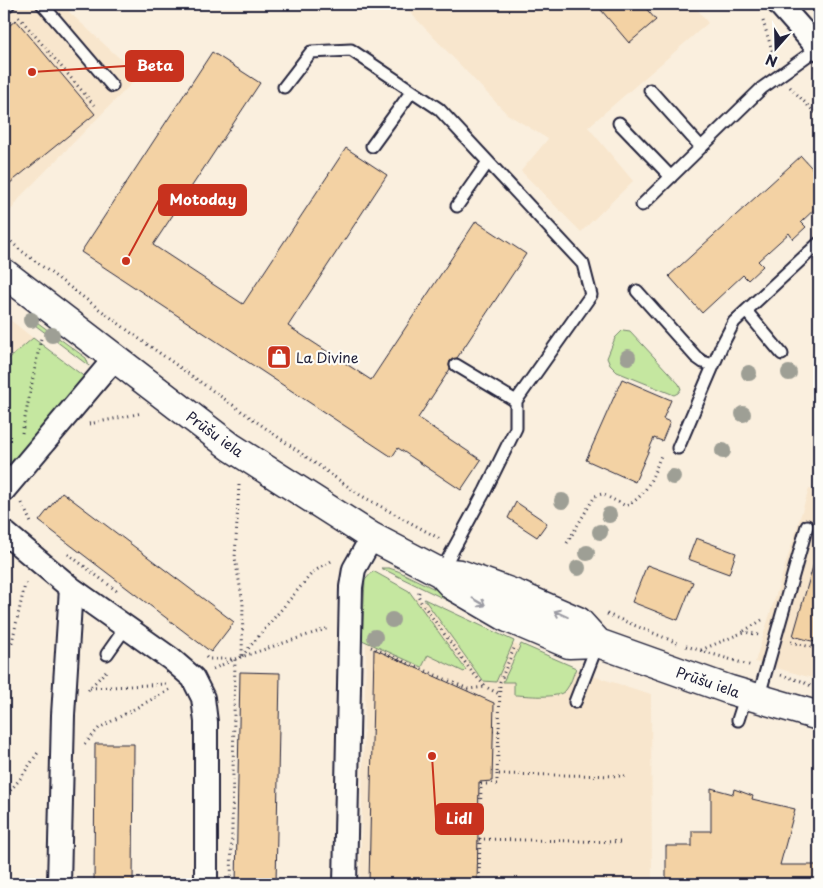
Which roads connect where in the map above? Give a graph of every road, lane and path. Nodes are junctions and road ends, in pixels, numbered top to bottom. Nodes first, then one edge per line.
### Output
1 (9, 4) edge
2 (42, 4) edge
3 (779, 4) edge
4 (4, 8) edge
5 (17, 14) dead end
6 (819, 48) edge
7 (112, 86) dead end
8 (284, 87) dead end
9 (650, 90) dead end
10 (412, 91) junction
11 (94, 105) dead end
12 (620, 123) dead end
13 (372, 146) dead end
14 (702, 147) junction
15 (488, 162) junction
16 (671, 177) junction
17 (642, 205) dead end
18 (457, 206) dead end
19 (4, 235) edge
20 (819, 243) edge
21 (4, 273) edge
22 (637, 291) dead end
23 (746, 311) junction
24 (41, 338) dead end
25 (782, 354) dead end
26 (115, 358) junction
27 (456, 365) dead end
28 (713, 366) junction
29 (516, 401) junction
30 (142, 413) dead end
31 (54, 431) junction
32 (22, 433) dead end
33 (665, 446) dead end
34 (678, 448) dead end
35 (240, 485) dead end
36 (8, 486) edge
37 (807, 526) dead end
38 (33, 528) dead end
39 (4, 532) edge
40 (372, 537) junction
41 (568, 543) dead end
42 (454, 547) junction
43 (65, 551) dead end
44 (32, 556) junction
45 (339, 557) dead end
46 (441, 572) junction
47 (71, 588) junction
48 (419, 592) dead end
49 (120, 593) dead end
50 (600, 612) dead end
51 (126, 627) junction
52 (350, 635) junction
53 (775, 638) junction
54 (519, 639) dead end
55 (598, 643) junction
56 (4, 649) edge
57 (819, 649) edge
58 (700, 650) junction
59 (107, 654) joint
60 (202, 655) dead end
61 (242, 657) junction
62 (235, 659) junction
63 (766, 671) junction
64 (187, 680) junction
65 (486, 687) junction
66 (89, 688) junction
67 (814, 688) dead end
68 (65, 689) junction
69 (500, 695) junction
70 (575, 702) dead end
71 (748, 705) junction
72 (63, 715) junction
73 (819, 716) edge
74 (493, 731) dead end
75 (499, 731) junction
76 (42, 747) dead end
77 (61, 773) junction
78 (497, 774) junction
79 (625, 776) dead end
80 (4, 798) edge
81 (479, 839) junction
82 (623, 842) dead end
83 (59, 884) edge
84 (206, 884) edge
85 (231, 884) edge
86 (346, 884) edge
87 (478, 884) edge

1 - 4 lane
2 - 7 lane
3 - 6 street
5 - 11 path
6 - 14 lane
8 - 10 lane
9 - 14 lane
10 - 13 lane
10 - 15 lane
12 - 16 lane
14 - 16 lane
15 - 18 lane
15 - 29 lane
16 - 17 lane
19 - 42 path
20 - 23 lane
21 - 26 street, Prūšu iela
22 - 28 lane
23 - 25 lane
23 - 28 lane
24 - 32 path
26 - 31 street
26 - 40 street, Prūšu iela
27 - 29 lane
28 - 34 lane
29 - 42 lane
30 - 31 path
31 - 36 street
33 - 41 path
35 - 61 path
36 - 38 path
37 - 53 lane
39 - 44 street
40 - 46 street, Prūšu iela
40 - 52 street
42 - 46 lane
43 - 49 path
44 - 47 street
44 - 56 path
45 - 61 path
46 - 55 street, Prūšu iela
47 - 51 street
47 - 68 street
48 - 65 path
50 - 58 path
51 - 59 lane
51 - 64 street
52 - 61 path
52 - 65 path
52 - 86 street
53 - 57 path
53 - 58 path
53 - 63 lane
54 - 69 path
55 - 70 lane
55 - 71 street, Prūšu iela
58 - 63 path
59 - 66 path
60 - 62 path
61 - 62 path
62 - 64 path
62 - 85 path
63 - 67 path
63 - 71 lane
64 - 66 path
64 - 77 path
64 - 84 street
65 - 69 path
66 - 68 path
66 - 72 path
68 - 72 street
69 - 75 path
71 - 73 street, Prūšu iela
72 - 77 street
74 - 75 path
75 - 78 path
76 - 80 path
77 - 83 street
78 - 79 path
78 - 81 path
81 - 82 path
81 - 87 path

